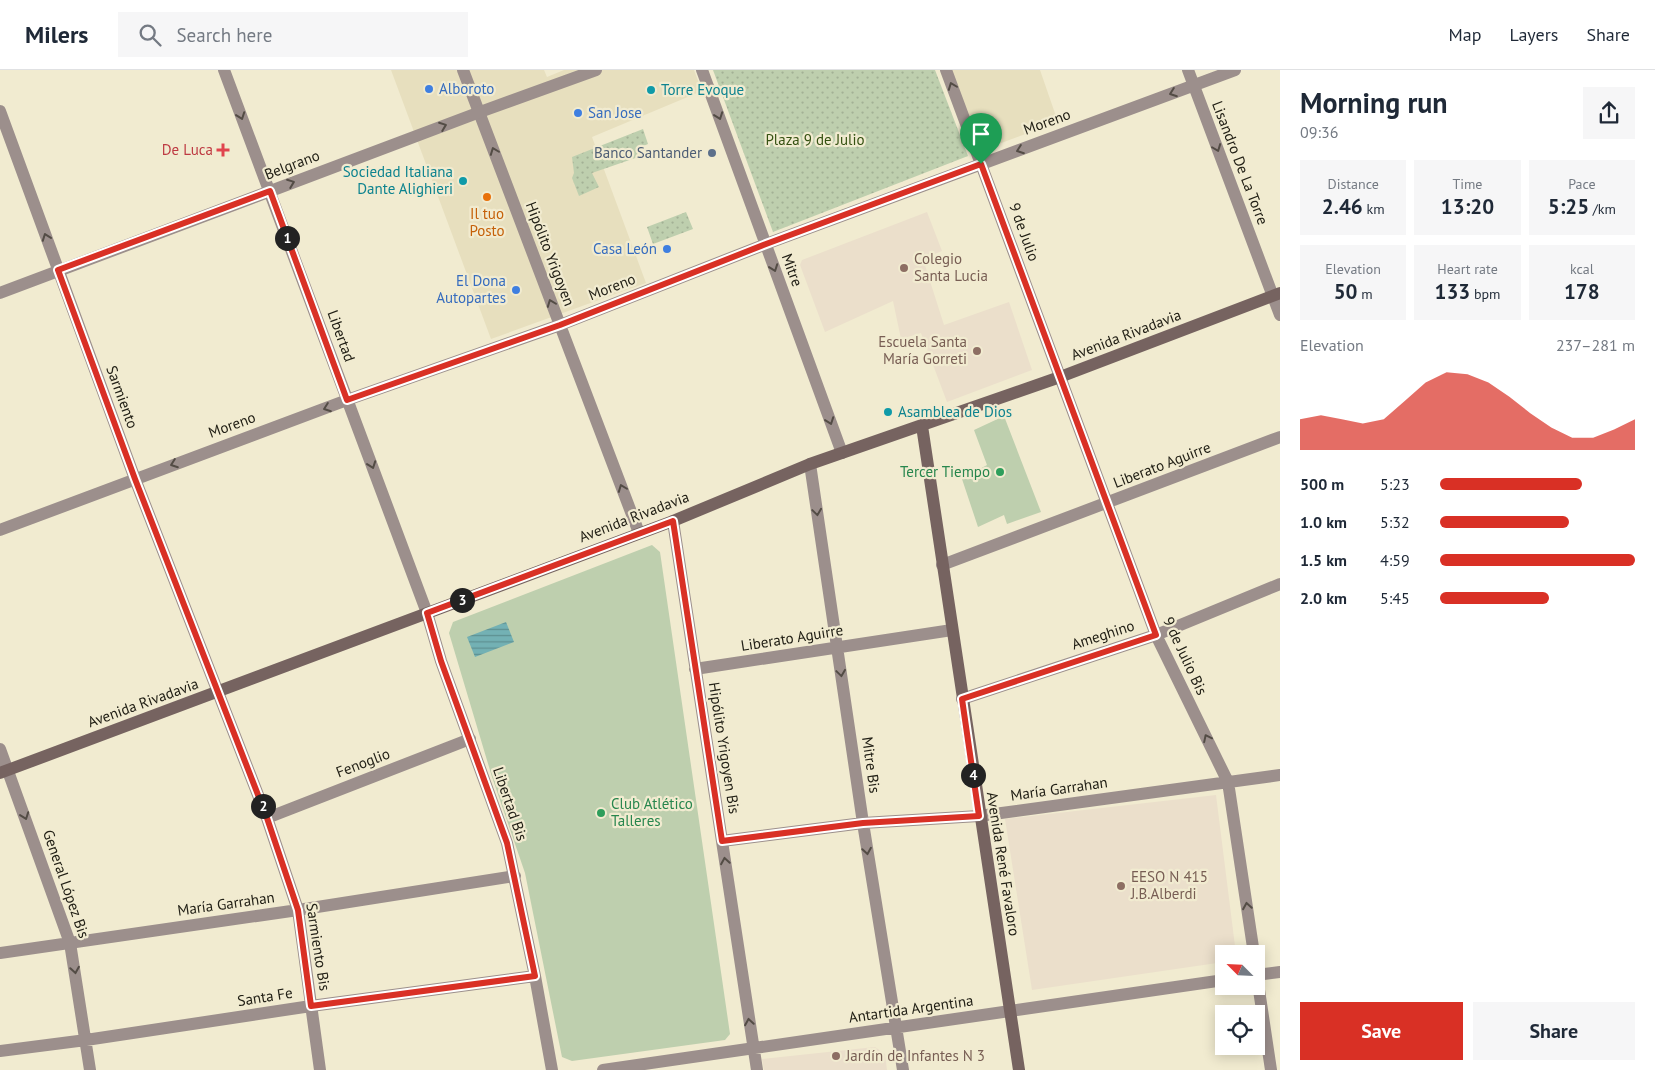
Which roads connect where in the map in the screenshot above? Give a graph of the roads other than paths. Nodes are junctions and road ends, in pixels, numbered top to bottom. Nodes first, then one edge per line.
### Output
1 (224, 70) edge
2 (463, 70) edge
3 (596, 70) edge
4 (702, 70) edge
5 (946, 70) edge
6 (1188, 70) edge
7 (1235, 70) edge
8 (1194, 85) junction
9 (0, 111) edge
10 (480, 112) junction
11 (981, 164) junction
12 (270, 191) junction
13 (766, 244) junction
14 (58, 270) junction
15 (0, 293) edge
16 (1277, 295) edge
17 (1280, 315) edge
18 (560, 325) junction
19 (1060, 377) junction
20 (347, 400) junction
21 (922, 426) junction
22 (1280, 438) edge
23 (842, 453) junction
24 (810, 464) junction
25 (135, 479) junction
26 (1107, 503) junction
27 (673, 521) junction
28 (0, 530) edge
29 (639, 533) junction
30 (942, 565) junction
31 (1280, 584) edge
32 (427, 613) junction
33 (952, 630) junction
34 (1156, 635) junction
35 (837, 647) junction
36 (695, 669) junction
37 (217, 692) junction
38 (962, 699) junction
39 (470, 739) junction
40 (0, 749) edge
41 (4, 772) edge
42 (1280, 775) edge
43 (1228, 782) junction
44 (979, 816) junction
45 (267, 818) junction
46 (863, 823) junction
47 (722, 841) junction
48 (515, 876) junction
49 (298, 910) junction
50 (70, 943) junction
51 (1253, 945) edge
52 (0, 953) edge
53 (1280, 972) edge
54 (1265, 973) edge
55 (535, 976) junction
56 (1215, 981) edge
57 (1259, 995) edge
58 (311, 1006) junction
59 (1010, 1011) junction
60 (896, 1027) junction
61 (86, 1040) junction
62 (753, 1048) junction
63 (0, 1050) edge
64 (650, 1067) edge
65 (90, 1070) edge
66 (320, 1070) edge
67 (552, 1070) edge
68 (602, 1070) edge
69 (756, 1070) edge
70 (903, 1070) edge
71 (1019, 1070) edge
72 (1271, 1070) edge

1 -> 12 street, Libertad
2 - 10 street, Hipólito Yrigoyen
3 - 10 street, Belgrano
4 -> 13 street, Mitre
11 -> 5 street, 9 de Julio
6 - 8 street, Lisandro De La Torre
7 - 8 street, Moreno
8 -> 11 street, Moreno
8 -> 16 street, Lisandro De La Torre
14 -> 9 street, Sarmiento
12 -> 10 street, Belgrano
18 -> 10 street, Hipólito Yrigoyen
11 - 13 street, Moreno
11 - 19 street, 9 de Julio
12 - 14 street, Belgrano
12 - 20 street, Libertad
13 - 18 street, Moreno
13 -> 23 street, Mitre
14 - 15 street, Belgrano
14 - 25 street, Sarmiento
16 - 17 street, Lisandro De La Torre
16 - 19 main road, Avenida Rivadavia
18 - 20 street, Moreno
29 -> 18 street, Hipólito Yrigoyen
19 - 21 main road, Avenida Rivadavia
19 - 26 street, 9 de Julio Bis
20 -> 25 street, Moreno
20 -> 32 street, Libertad
21 - 23 main road, Avenida Rivadavia
21 - 30 main road, Avenida René Favaloro
22 - 26 street, Liberato Aguirre
23 - 24 main road, Avenida Rivadavia
24 - 27 main road, Avenida Rivadavia
24 -> 35 street, Mitre Bis
25 - 28 street, Moreno
25 - 37 street, Sarmiento
26 - 30 street, Liberato Aguirre
26 - 34 street, 9 de Julio Bis
27 - 29 main road, Avenida Rivadavia
27 - 36 street, Hipólito Yrigoyen Bis
29 - 32 main road, Avenida Rivadavia
30 - 33 main road, Avenida René Favaloro
31 - 34 street, Ameghino
32 - 37 main road, Avenida Rivadavia
32 - 39 street, Libertad Bis
33 - 35 street, Liberato Aguirre
33 - 38 main road, Avenida René Favaloro
34 - 38 street, Ameghino
43 -> 34 street, 9 de Julio Bis
35 - 36 street, Liberato Aguirre
35 -> 46 street, Mitre Bis
36 - 47 street, Hipólito Yrigoyen Bis
37 - 41 main road, Avenida Rivadavia
37 - 45 street, Sarmiento Bis
38 - 44 main road, Avenida René Favaloro
39 - 45 street, Fenoglio
39 - 48 street, Libertad Bis
40 - 41 street, General López Bis
41 -> 50 street, General López Bis
42 - 43 street, María Garrahan
43 - 44 street, María Garrahan
51 -> 43 street, 9 de Julio Bis
44 - 46 street, María Garrahan
44 - 59 main road, Avenida René Favaloro
45 - 49 street, Sarmiento Bis
46 - 47 street, María Garrahan
46 -> 60 street, Mitre Bis
62 -> 47 street, Hipólito Yrigoyen Bis
48 - 49 street, María Garrahan
48 - 55 street, Libertad Bis
49 - 50 street, María Garrahan
49 - 58 street, Sarmiento Bis
50 - 52 street, María Garrahan
50 -> 61 street, General López Bis
53 - 54 street
55 - 58 street, Santa Fe
55 - 67 street, Libertad Bis
56 - 59 street, Antartida Argentina
57 - 72 street
58 - 61 street, Santa Fe
58 - 66 street, Sarmiento Bis
59 - 60 street, Antartida Argentina
59 - 71 main road, Avenida René Favaloro
60 - 62 street, Antartida Argentina
60 - 70 street, Mitre Bis
61 - 63 street, Santa Fe
61 - 65 street, General López Bis
62 - 64 street, Antartida Argentina
62 - 69 street, Hipólito Yrigoyen Bis
64 - 68 street, Antartida Argentina

